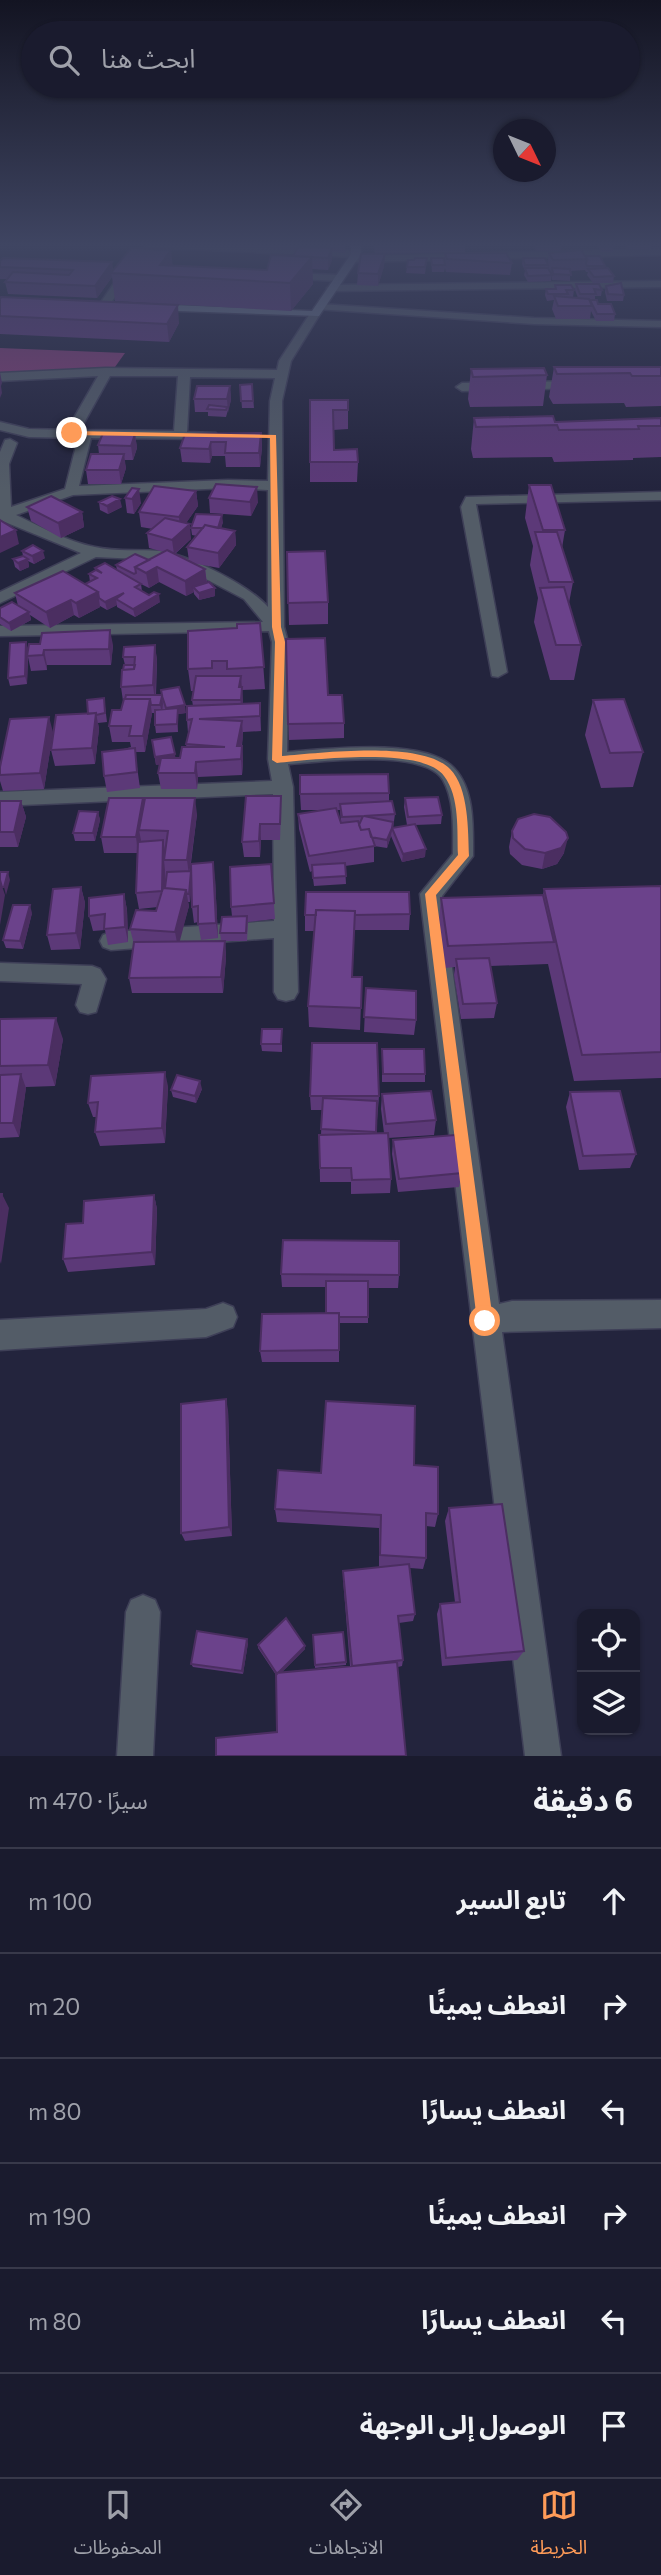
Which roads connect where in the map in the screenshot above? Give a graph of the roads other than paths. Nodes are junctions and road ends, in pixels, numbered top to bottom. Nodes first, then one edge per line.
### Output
1 (307, 326) edge
2 (106, 372) junction
3 (184, 373) junction
4 (283, 374) junction
5 (0, 377) edge
6 (595, 385) edge
7 (462, 387) dead end
8 (0, 426) edge
9 (29, 433) junction
10 (79, 433) junction
11 (180, 436) junction
12 (220, 436) edge
13 (5, 444) edge
14 (276, 486) junction
15 (71, 491) junction
16 (661, 496) edge
17 (2, 515) edge
18 (94, 552) junction
19 (0, 598) edge
20 (276, 627) junction
21 (0, 631) edge
22 (498, 672) dead end
23 (277, 760) junction
24 (283, 787) junction
25 (0, 799) edge
26 (284, 929) junction
27 (111, 942) edge
28 (0, 972) edge
29 (286, 992) dead end
30 (88, 1005) dead end
31 (661, 1314) edge
32 (223, 1317) dead end
33 (485, 1321) junction
34 (0, 1335) edge
35 (143, 1612) dead end
36 (135, 1756) edge
37 (543, 1756) edge

1 - 4 street
2 - 3 street
2 - 5 street
2 - 10 street
3 - 4 street
3 - 11 street
4 - 14 street
6 - 7 street
8 - 9 street
9 - 10 street
9 - 13 street
10 - 11 street
10 - 15 street
11 - 12 street
13 - 17 street
14 - 15 street
14 - 20 street
15 - 17 street
16 - 22 street
17 - 18 street
18 - 19 street
18 - 20 street
20 - 21 street
20 - 23 street
23 - 24 street
23 - 33 street
24 - 25 street
24 - 26 street
26 - 27 street
26 - 29 street
28 - 30 street
31 - 33 street
32 - 34 street
33 - 37 street
35 - 36 street

